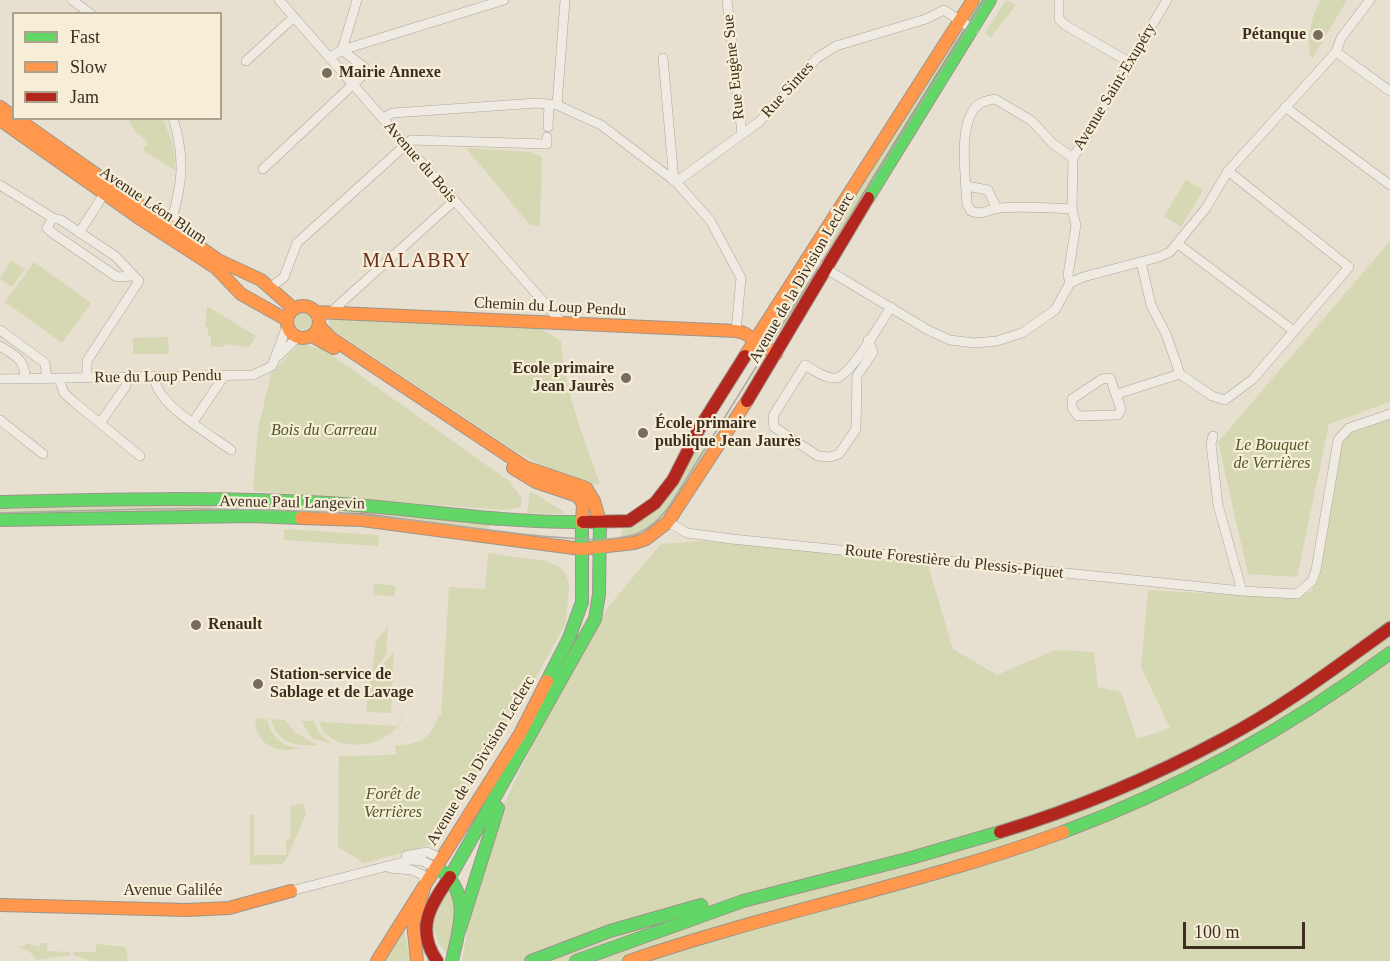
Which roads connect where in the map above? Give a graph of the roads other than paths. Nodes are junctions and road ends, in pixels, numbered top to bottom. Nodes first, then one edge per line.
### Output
1 (72, 0) edge
2 (279, 0) edge
3 (357, 0) edge
4 (504, 0) edge
5 (564, 0) edge
6 (727, 0) edge
7 (973, 0) edge
8 (990, 0) edge
9 (1059, 0) edge
10 (1167, 0) edge
11 (1370, 0) edge
12 (479, 4) edge
13 (945, 5) edge
14 (88, 12) edge
15 (294, 17) junction
16 (958, 21) junction
17 (974, 30) junction
18 (342, 50) junction
19 (1336, 52) junction
20 (330, 57) junction
21 (663, 58) dead end
22 (246, 61) dead end
23 (1129, 62) junction
24 (354, 84) junction
25 (1390, 91) edge
26 (553, 104) junction
27 (1285, 107) junction
28 (382, 118) junction
29 (0, 120) edge
30 (18, 120) edge
31 (174, 120) edge
32 (548, 127) dead end
33 (742, 134) junction
34 (548, 137) dead end
35 (405, 144) junction
36 (1073, 159) junction
37 (263, 169) dead end
38 (1228, 171) junction
39 (675, 181) junction
40 (0, 184) edge
41 (1390, 185) edge
42 (966, 186) junction
43 (104, 194) junction
44 (454, 201) junction
45 (997, 208) junction
46 (1072, 209) junction
47 (52, 218) junction
48 (170, 226) junction
49 (79, 233) junction
50 (1178, 244) junction
51 (808, 258) junction
52 (1141, 262) junction
53 (827, 269) junction
54 (132, 276) junction
55 (266, 284) junction
56 (1070, 284) junction
57 (247, 298) junction
58 (891, 307) junction
59 (332, 311) junction
60 (316, 312) junction
61 (290, 318) junction
62 (562, 323) junction
63 (0, 330) edge
64 (315, 331) junction
65 (736, 331) junction
66 (1294, 331) junction
67 (298, 338) junction
68 (868, 340) junction
69 (755, 342) junction
70 (0, 346) edge
71 (776, 354) junction
72 (277, 358) junction
73 (1180, 374) junction
74 (224, 376) junction
75 (25, 378) junction
76 (87, 378) junction
77 (126, 378) junction
78 (155, 378) junction
79 (0, 379) edge
80 (47, 379) junction
81 (59, 379) junction
82 (1117, 394) junction
83 (1390, 414) edge
84 (0, 420) edge
85 (193, 422) junction
86 (100, 423) junction
87 (1213, 436) dead end
88 (231, 450) dead end
89 (43, 454) dead end
90 (140, 456) dead end
91 (0, 502) edge
92 (593, 514) junction
93 (0, 520) edge
94 (619, 522) joint
95 (668, 522) junction
96 (582, 523) junction
97 (600, 548) junction
98 (581, 549) junction
99 (1242, 591) junction
100 (1390, 628) edge
101 (1390, 653) edge
102 (514, 766) junction
103 (439, 863) junction
104 (373, 870) junction
105 (453, 872) junction
106 (359, 873) junction
107 (425, 885) junction
108 (291, 891) joint
109 (743, 901) junction
110 (0, 905) edge
111 (467, 908) junction
112 (459, 932) junction
113 (453, 958) edge
114 (377, 961) edge
115 (417, 961) edge
116 (437, 961) edge
117 (531, 961) edge
118 (576, 961) edge
119 (629, 961) edge

1 - 14 street
2 - 15 street, Avenue du Bois
3 - 18 street
4 - 12 street
5 - 26 street
6 - 33 street, Rue Eugène Sue
7 - 16 main road, Avenue de la Division Leclerc
8 - 17 main road, Avenue de la Division Leclerc
9 - 23 street
10 - 23 street, Avenue Saint-Exupéry
11 - 19 street
12 - 18 street
13 - 16 street, Rue Sintes
13 - 33 street, Rue Sintes
15 - 20 street, Avenue du Bois
15 - 22 street
16 - 17 street, Rue Sintes
16 - 51 main road, Avenue de la Division Leclerc
17 - 53 main road, Avenue de la Division Leclerc
18 - 20 street
18 - 24 street
19 - 25 street
19 - 27 street
20 - 24 street, Avenue du Bois
21 - 39 street
23 - 36 street, Avenue Saint-Exupéry
24 - 28 street, Avenue du Bois
24 - 37 street
26 - 28 street
26 - 32 street
26 - 39 street
27 - 38 street
27 - 41 street
28 - 35 street, Avenue du Bois
29 - 43 main road, Avenue Léon Blum
30 - 48 main road, Avenue Léon Blum
31 - 48 street
33 - 39 street, Rue Sintes
34 - 35 street
35 - 44 street, Avenue du Bois
35 - 55 street
36 - 42 street
36 - 46 street, Avenue Saint-Exupéry
38 - 50 street
38 - 66 street
39 - 65 street
40 - 47 street
42 - 45 street
42 - 45 street
43 - 49 street
43 - 57 main road, Avenue Léon Blum
44 - 59 street
44 - 62 street, Avenue du Bois
45 - 46 street
46 - 56 street, Avenue Saint-Exupéry
47 - 49 street
47 - 54 street
48 - 55 main road, Avenue Léon Blum
49 - 54 street
50 - 52 street
50 - 66 street
51 - 53 street
51 - 69 main road, Avenue de la Division Leclerc
52 - 56 street
52 - 73 street
53 - 58 street
53 - 71 main road, Avenue de la Division Leclerc
54 - 76 street
55 - 57 main road
55 - 61 main road, Avenue Léon Blum
56 - 58 street
57 - 61 main road, Avenue Léon Blum
58 - 68 street
59 - 60 main road, Chemin du Loup Pendu
59 - 62 main road, Chemin du Loup Pendu
60 - 61 main road, Chemin du Loup Pendu
60 - 64 main road
61 - 67 main road
61 - 72 street
62 - 65 main road, Chemin du Loup Pendu
63 - 80 street
64 - 67 main road
64 - 92 main road
65 - 69 main road, Chemin du Loup Pendu
66 - 73 street
67 - 72 street, Rue du Loup Pendu
68 - 68 street
69 - 71 main road, Chemin du Loup Pendu
69 - 94 main road, Avenue de la Division Leclerc
70 - 75 street
71 - 95 main road, Avenue de la Division Leclerc
72 - 74 street, Rue du Loup Pendu
73 - 82 street
74 - 78 street, Rue du Loup Pendu
74 - 85 street
75 - 79 street, Rue du Loup Pendu
75 - 80 street, Rue du Loup Pendu
76 - 77 street, Rue du Loup Pendu
76 - 81 street, Rue du Loup Pendu
77 - 78 street, Rue du Loup Pendu
77 - 86 street
78 - 85 street
80 - 81 street, Rue du Loup Pendu
81 - 86 street
82 - 82 street
83 - 99 street, Route Forestière du Plessis-Piquet
84 - 89 street
85 - 88 street
86 - 90 street
87 - 99 street
91 - 96 main road, Avenue Paul Langevin
92 - 94 main road, Avenue Paul Langevin
92 - 96 main road, Avenue Paul Langevin
92 - 96 main road, Avenue de la Division Leclerc
92 - 97 main road
93 - 98 main road, Avenue Paul Langevin
95 - 97 main road, Avenue de la Division Leclerc
95 - 99 street, Route Forestière du Plessis-Piquet
96 - 98 main road, Avenue de la Division Leclerc
97 - 98 main road, Avenue Paul Langevin
97 - 102 main road, Avenue de la Division Leclerc
98 - 103 main road, Avenue de la Division Leclerc
100 - 109 main road
101 - 119 main road
102 - 105 main road, Avenue de la Division Leclerc
102 - 111 main road
103 - 104 street
103 - 105 main road
103 - 106 street
103 - 107 main road, Avenue de la Division Leclerc
104 - 106 street
104 - 107 street
105 - 111 main road
105 - 112 main road
105 - 116 main road, Avenue de la Division Leclerc
106 - 108 street, Avenue Galilée
107 - 114 main road
107 - 115 main road
108 - 110 main road, Avenue Galilée
109 - 117 main road
109 - 118 main road
111 - 112 main road
112 - 113 main road

